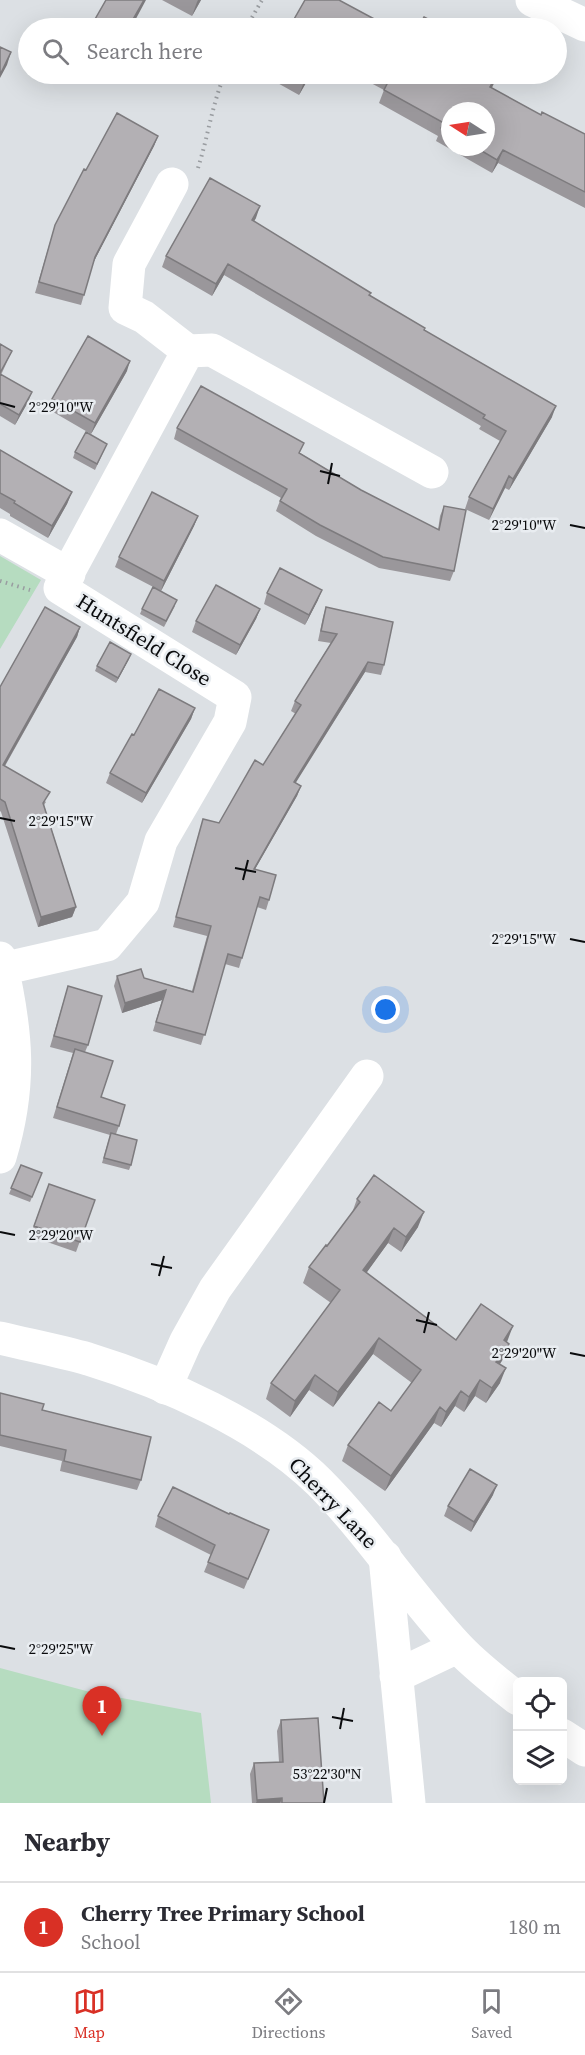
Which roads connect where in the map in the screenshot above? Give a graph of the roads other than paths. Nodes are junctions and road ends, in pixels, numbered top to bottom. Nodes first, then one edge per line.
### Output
1 (532, 0) edge
2 (585, 25) edge
3 (172, 184) dead end
4 (188, 351) junction
5 (432, 472) dead end
6 (0, 535) edge
7 (69, 574) junction
8 (1, 964) edge
9 (367, 1076) dead end
10 (0, 1157) edge
11 (0, 1338) edge
12 (165, 1388) junction
13 (385, 1557) junction
14 (457, 1647) junction
15 (396, 1676) junction
16 (513, 1695) edge
17 (567, 1738) edge
18 (585, 1750) edge
19 (409, 1803) edge

1 - 2 street
3 - 4 street
4 - 5 street
4 - 7 street, Huntsfield Close
6 - 7 street
7 - 8 street, Huntsfield Close
8 - 10 street
9 - 12 street
11 - 12 street, Cherry Lane
12 - 13 street, Cherry Lane
13 - 14 street, Cherry Lane
13 - 15 street
14 - 15 street
14 - 16 street, Cherry Lane
15 - 19 street
17 - 18 street

